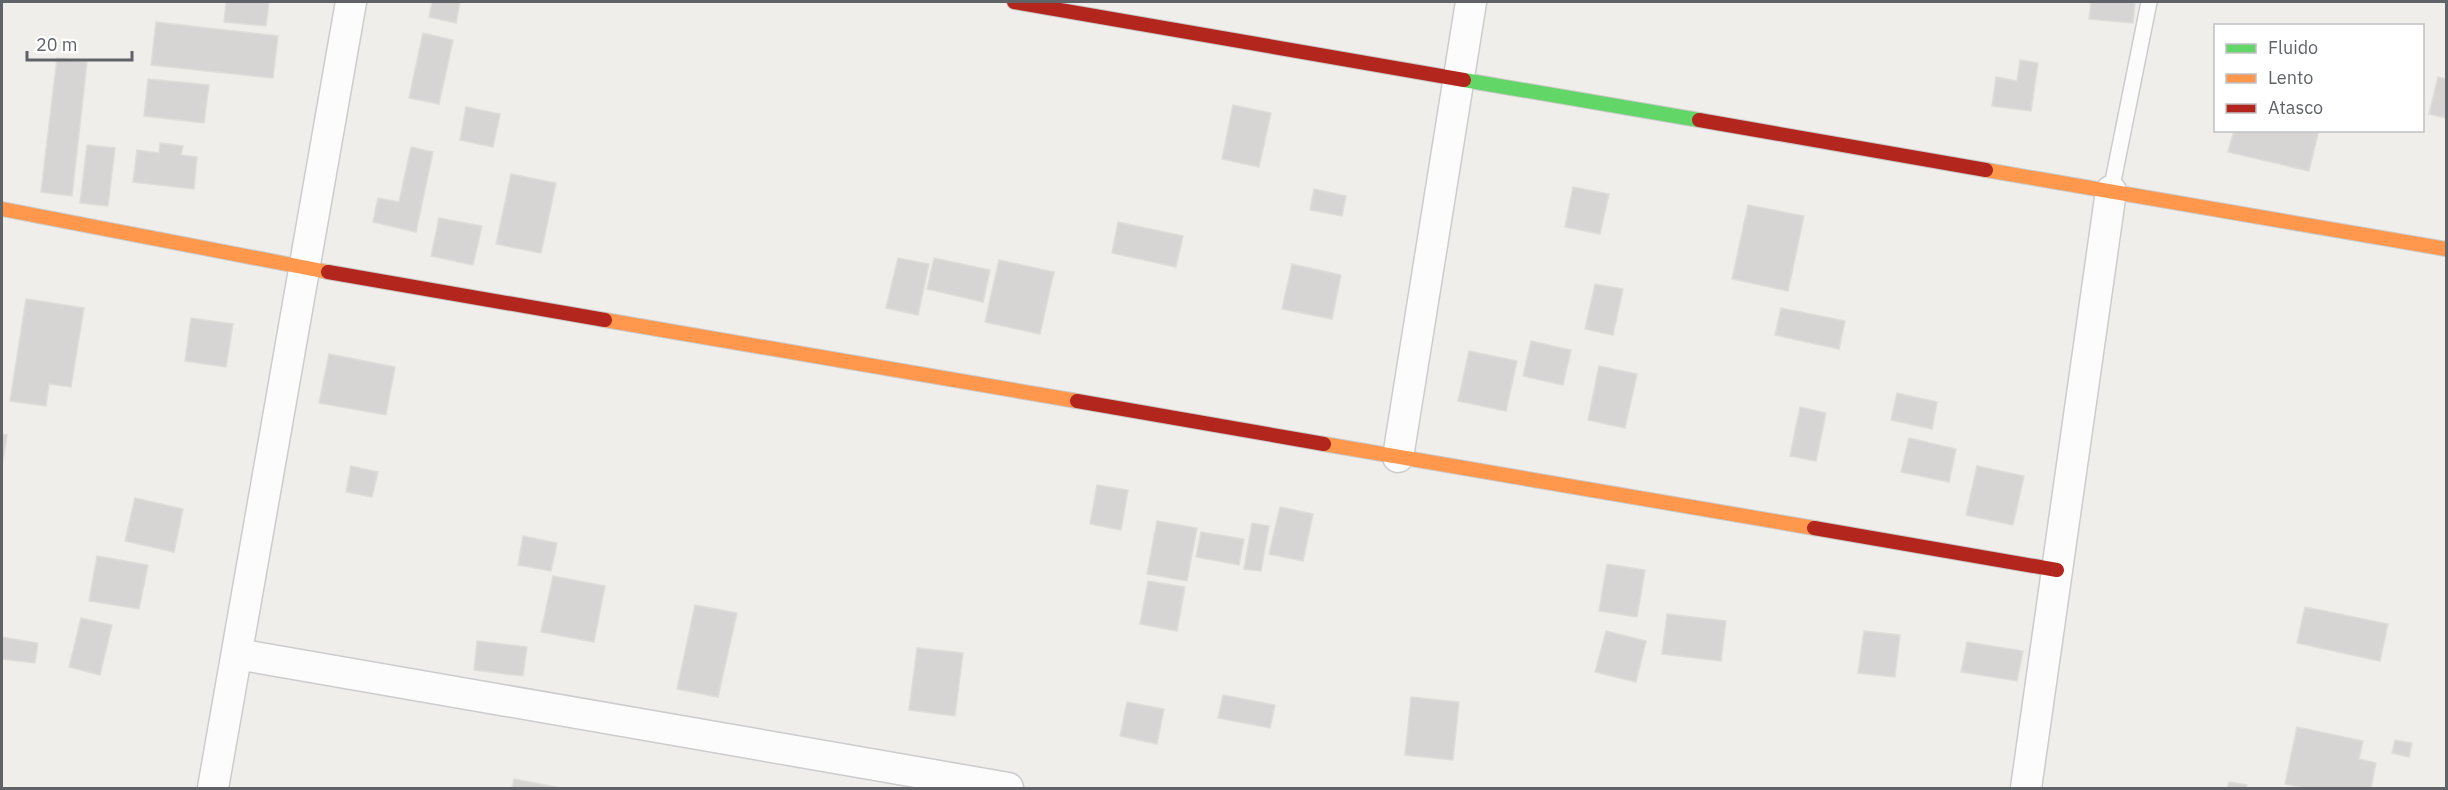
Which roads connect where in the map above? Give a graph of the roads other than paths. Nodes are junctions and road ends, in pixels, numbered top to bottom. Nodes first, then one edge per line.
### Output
1 (351, 2) edge
2 (1014, 2) edge
3 (1471, 2) edge
4 (2149, 2) edge
5 (1459, 78) junction
6 (2111, 191) junction
7 (2, 209) edge
8 (2446, 249) edge
9 (304, 268) junction
10 (1398, 457) junction
11 (2057, 570) junction
12 (237, 654) junction
13 (213, 789) edge
14 (1008, 789) edge
15 (2026, 789) edge

1 - 9 street
2 - 5 street
3 - 5 street
4 - 6 lane
5 - 6 street
5 - 10 street
6 - 8 street
6 - 11 street
7 - 9 street
9 - 10 street
9 - 12 street
10 - 11 street
11 - 15 street
12 - 13 street
12 - 14 street

